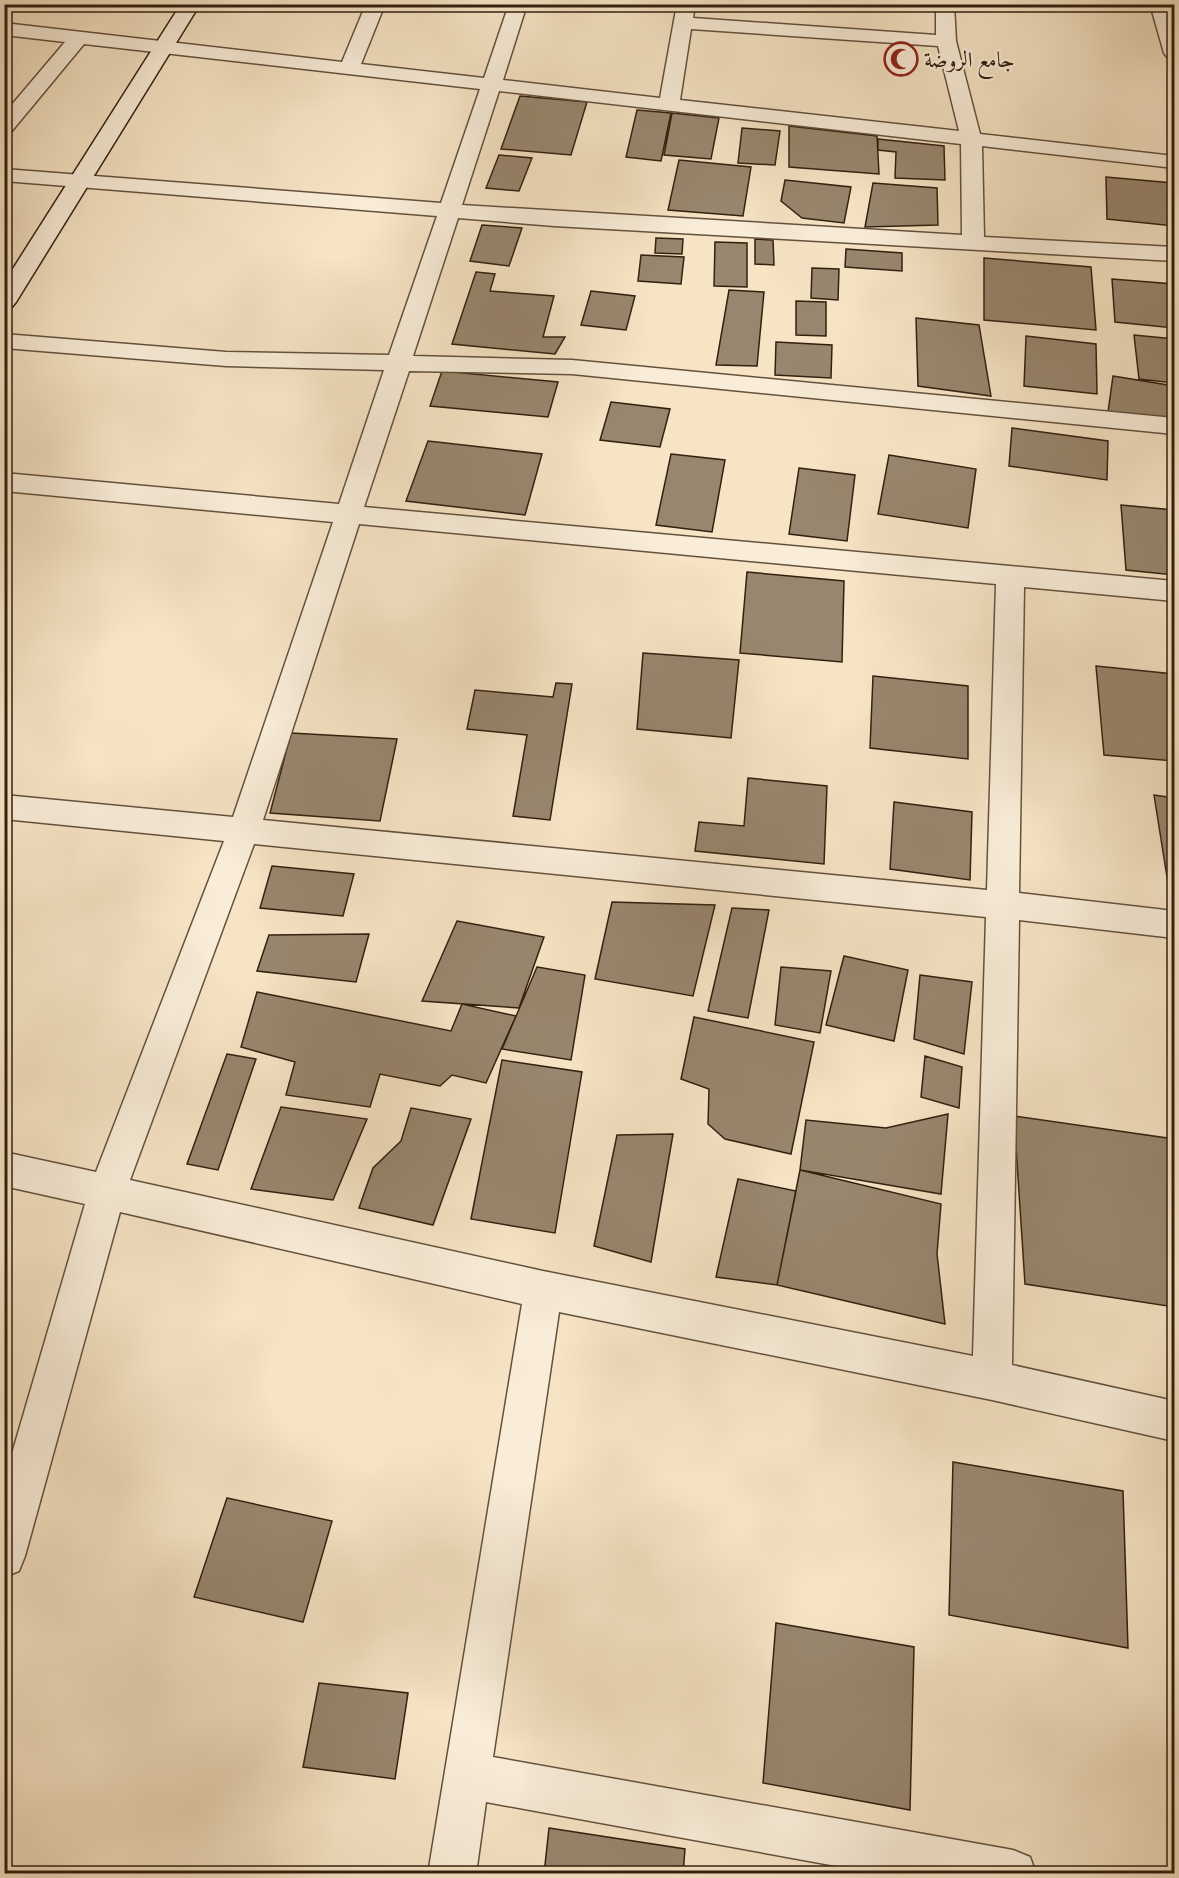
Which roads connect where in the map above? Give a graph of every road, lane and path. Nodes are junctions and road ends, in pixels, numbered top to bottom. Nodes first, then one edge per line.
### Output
1 (191, 4) edge
2 (376, 4) edge
3 (518, 4) edge
4 (945, 4) edge
5 (1159, 4) edge
6 (684, 14) edge
7 (4, 29) edge
8 (79, 37) junction
9 (946, 41) junction
10 (165, 46) junction
11 (1174, 53) edge
12 (349, 68) junction
13 (492, 85) junction
14 (669, 105) junction
15 (4, 128) edge
16 (971, 138) junction
17 (1174, 162) edge
18 (4, 175) edge
19 (80, 183) junction
20 (450, 211) junction
21 (973, 243) junction
22 (1174, 255) edge
23 (4, 302) edge
24 (4, 341) edge
25 (399, 363) junction
26 (1174, 426) edge
27 (4, 482) edge
28 (348, 514) junction
29 (1010, 574) junction
30 (1174, 591) edge
31 (4, 807) edge
32 (244, 830) junction
33 (1003, 905) junction
34 (1174, 925) edge
35 (4, 1169) edge
36 (107, 1192) junction
37 (543, 1290) junction
38 (992, 1380) junction
39 (1174, 1421) edge
40 (4, 1556) edge
41 (469, 1776) junction
42 (452, 1874) edge
43 (1013, 1874) edge

1 - 10 street
2 - 12 street
3 - 13 street
4 - 9 street
5 - 11 street
6 - 9 street
6 - 14 street
7 - 8 street
8 - 10 street
8 - 15 street
9 - 16 street
10 - 12 street
10 - 19 street
12 - 13 street
13 - 14 street
13 - 20 street
14 - 16 street
16 - 17 street
16 - 21 street
18 - 19 street
19 - 20 street
19 - 23 street
20 - 21 street
20 - 25 street
21 - 22 street
24 - 25 street
25 - 26 street
25 - 28 street
27 - 28 street
28 - 29 street
28 - 32 street
29 - 30 street
29 - 33 street
31 - 32 street
32 - 33 street
32 - 36 street
33 - 34 street
33 - 38 street
35 - 36 street
36 - 37 street
36 - 40 street
37 - 38 street
37 - 41 street
38 - 39 street
41 - 42 street
41 - 43 street

